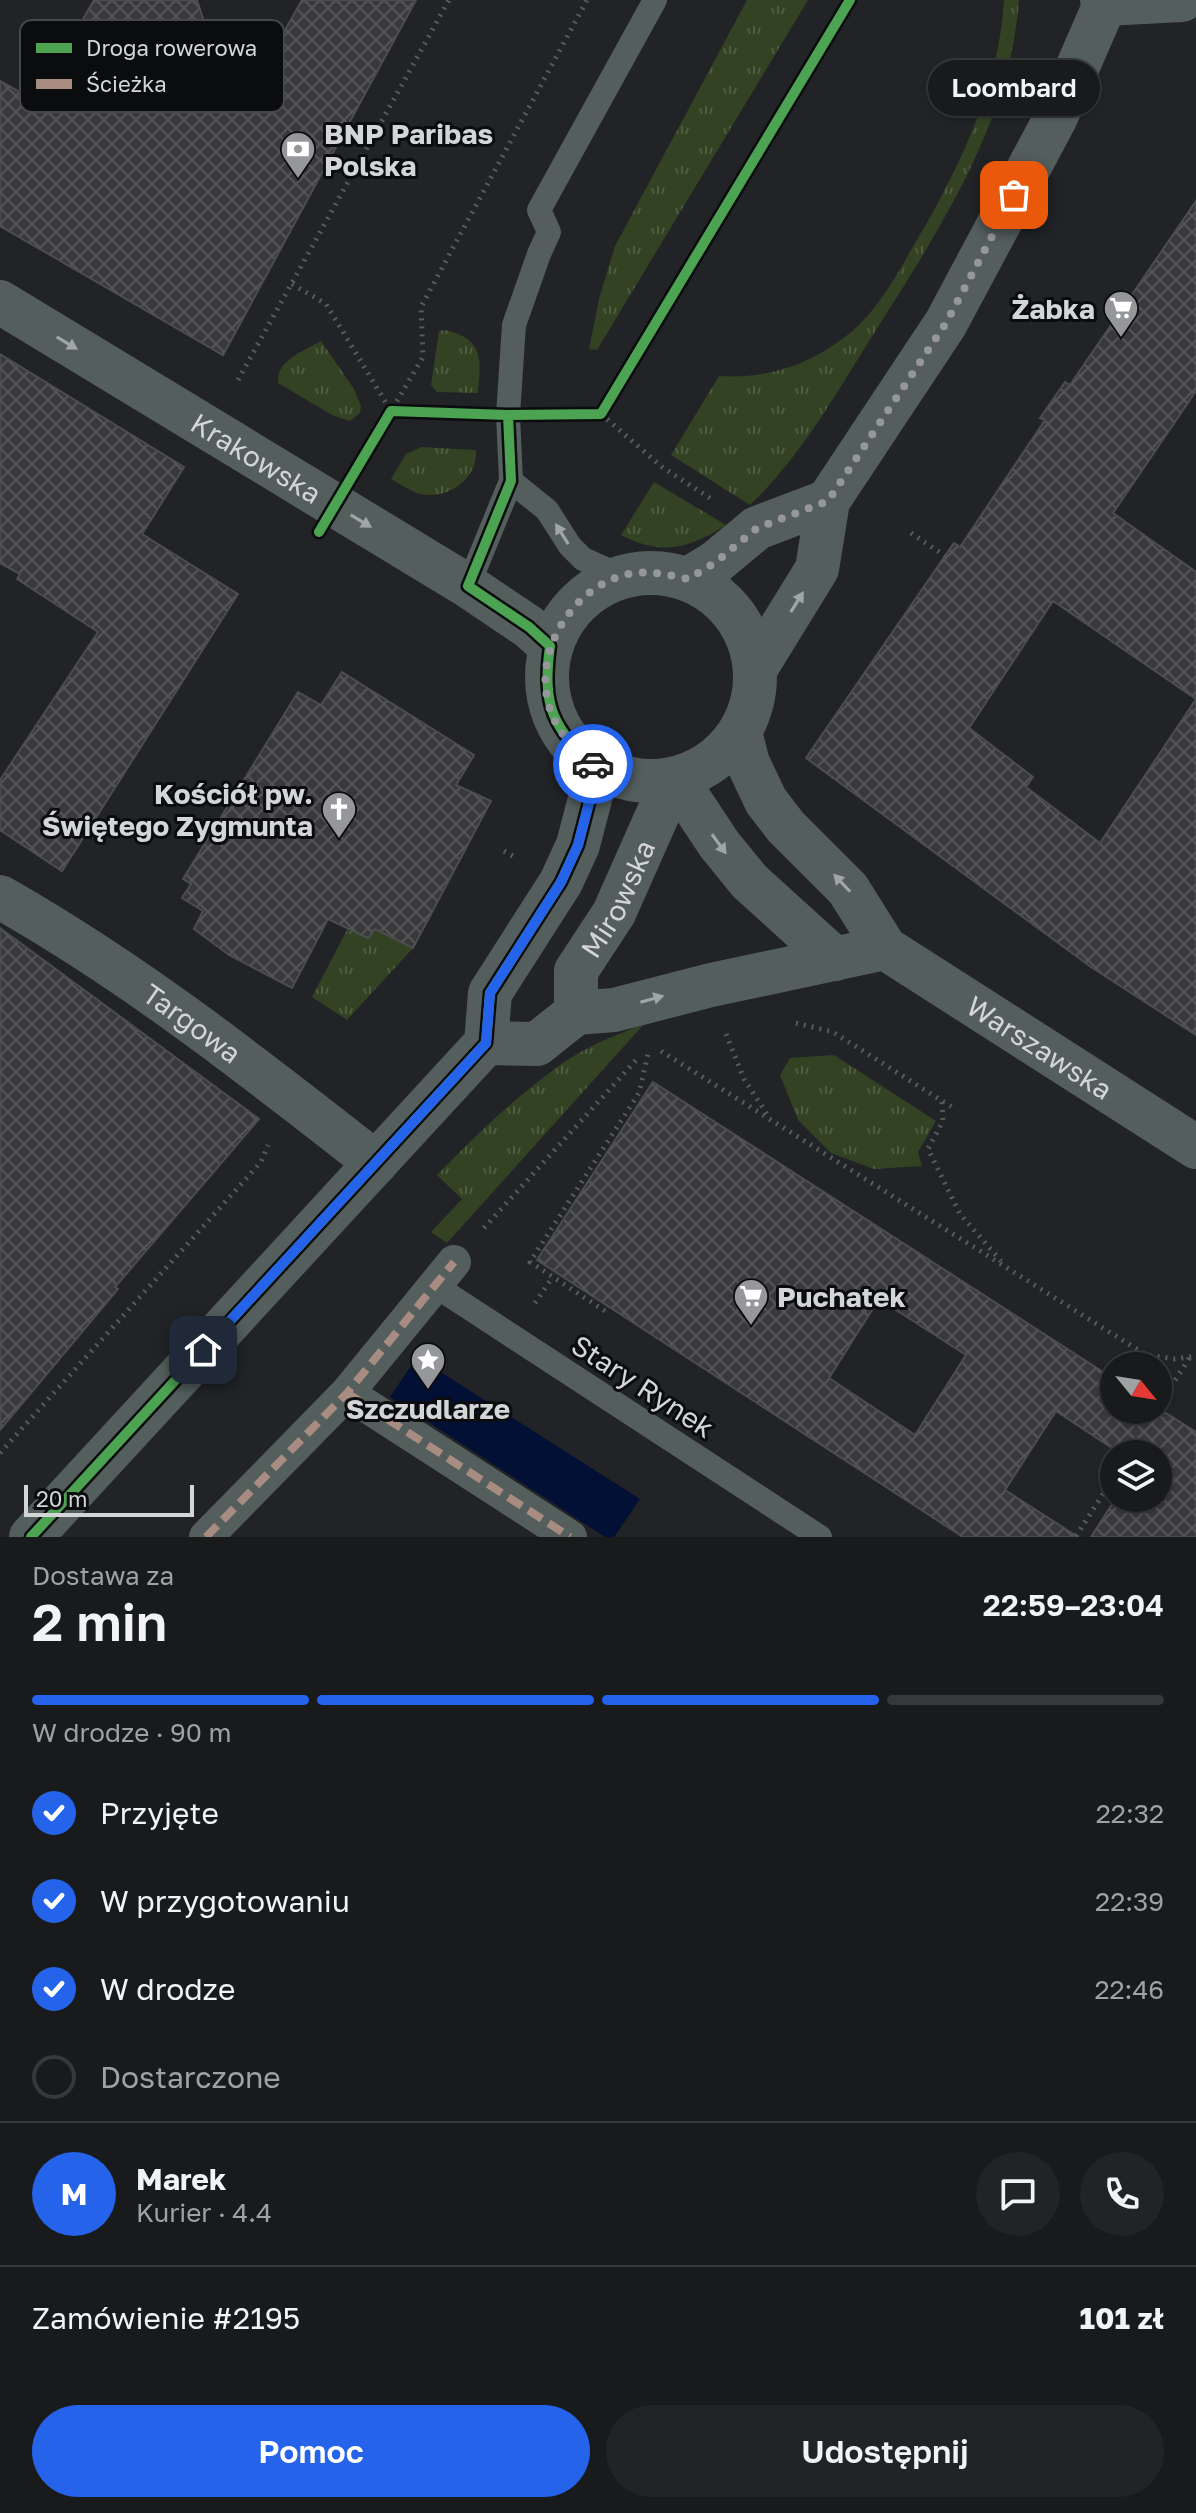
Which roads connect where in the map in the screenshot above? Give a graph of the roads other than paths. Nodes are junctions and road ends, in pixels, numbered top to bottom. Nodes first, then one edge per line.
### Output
1 (655, 0) edge
2 (1182, 0) edge
3 (1105, 1) edge
4 (0, 302) edge
5 (511, 481) junction
6 (828, 501) junction
7 (621, 576) junction
8 (688, 579) junction
9 (468, 586) junction
10 (550, 646) junction
11 (756, 668) junction
12 (740, 732) junction
13 (598, 768) junction
14 (674, 779) junction
15 (0, 897) edge
16 (885, 948) junction
17 (835, 959) junction
18 (576, 1013) junction
19 (486, 1043) junction
20 (1196, 1147) edge
21 (376, 1163) junction
22 (444, 1274) joint
23 (347, 1393) junction
24 (31, 1537) edge
25 (206, 1537) edge
26 (570, 1537) edge
27 (820, 1537) edge

1 - 5 lane
2 - 3 street
3 - 6 street
4 -> 9 street, Krakowska
7 -> 5 lane
5 - 9 lane
6 - 8 street
11 -> 6 street
7 - 8 street
7 - 10 street
8 - 11 street
9 - 10 street, Krakowska
10 - 13 street
11 - 12 street
12 - 14 street
16 -> 12 street, Warszawska
13 - 14 street
13 - 19 street, Mirowska
14 -> 17 street
14 - 18 street, Mirowska
15 - 21 street, Targowa
16 - 17 street
16 - 20 street, Warszawska
18 -> 17 street
18 - 19 street
19 - 21 street
21 - 24 street
22 - 23 street
22 - 27 lane, Stary Rynek
23 - 25 street
23 - 26 street

